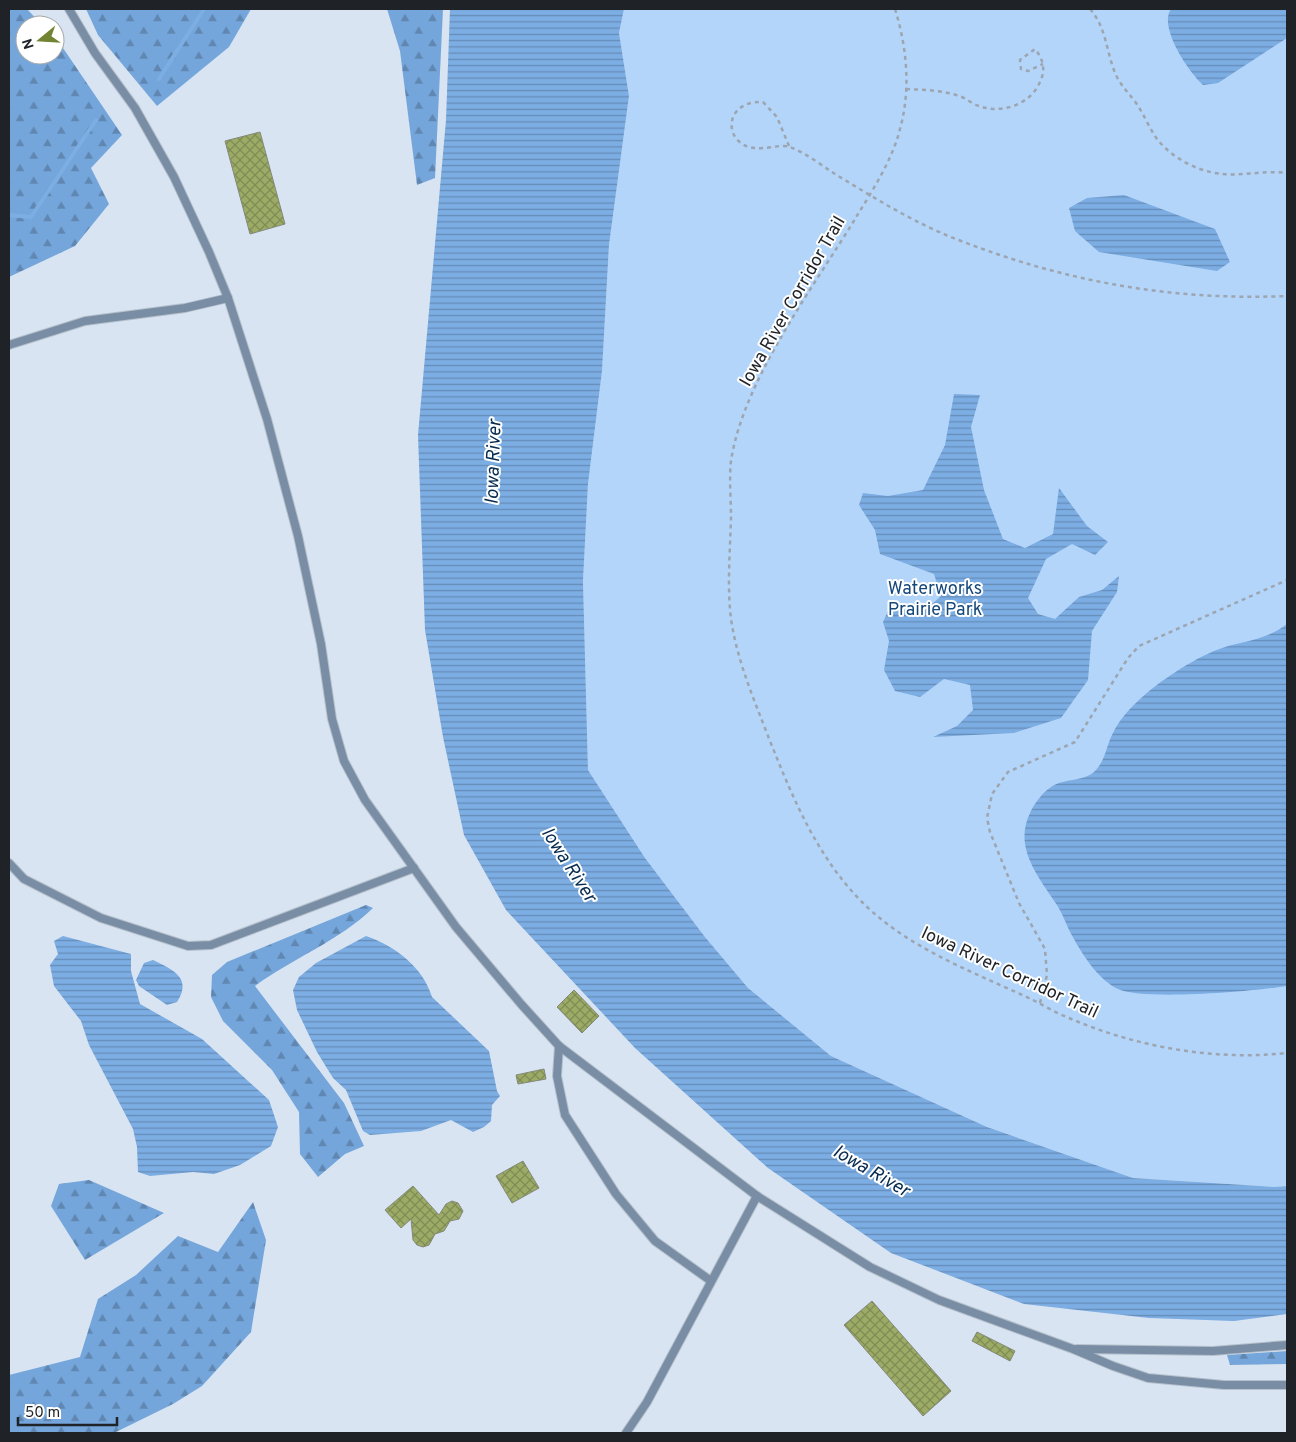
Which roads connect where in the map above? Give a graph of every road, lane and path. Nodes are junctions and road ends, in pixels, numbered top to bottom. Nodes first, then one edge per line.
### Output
1 (69, 9) edge
2 (896, 9) edge
3 (1090, 9) edge
4 (1043, 64) junction
5 (906, 89) junction
6 (789, 146) junction
7 (1287, 173) edge
8 (870, 195) junction
9 (1287, 296) edge
10 (228, 298) junction
11 (9, 344) edge
12 (1287, 580) edge
13 (9, 863) edge
14 (414, 868) junction
15 (1040, 1003) junction
16 (559, 1046) junction
17 (1287, 1054) edge
18 (757, 1196) junction
19 (711, 1281) junction
20 (1287, 1345) edge
21 (1073, 1349) junction
22 (1287, 1386) edge
23 (626, 1433) edge

1 - 10 lane
2 - 5 path, Iowa River Corridor Trail
3 - 7 path
4 - 4 path
4 - 5 path
5 - 8 path, Iowa River Corridor Trail
6 - 6 path
6 - 8 path
8 - 9 path
8 - 15 path, Iowa River Corridor Trail
10 - 11 lane
10 - 14 lane
12 - 15 path
13 - 14 lane
14 - 16 lane
15 - 17 path, Iowa River Corridor Trail
16 - 18 lane
16 - 19 lane
18 - 19 lane
18 - 21 lane
19 - 23 lane
20 - 21 lane
21 - 22 lane

